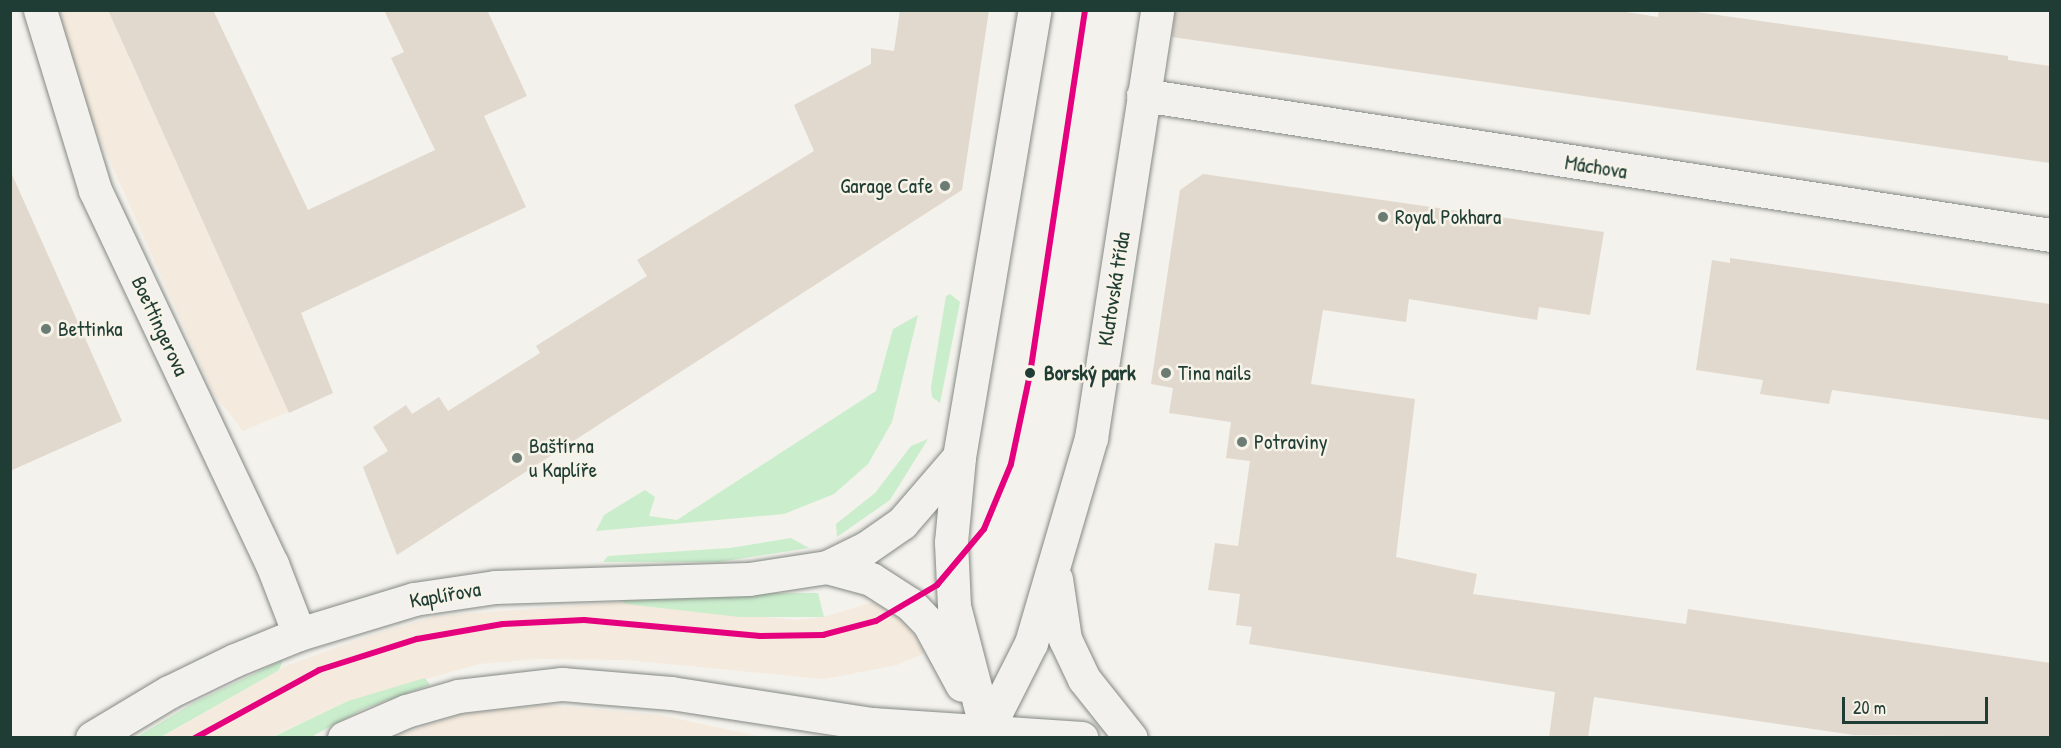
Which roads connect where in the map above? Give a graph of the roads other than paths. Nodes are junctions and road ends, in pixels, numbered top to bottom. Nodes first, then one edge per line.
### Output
1 (40, 10) edge
2 (1035, 10) edge
3 (1156, 10) edge
4 (1143, 95) junction
5 (2050, 235) edge
6 (959, 457) junction
7 (1058, 550) junction
8 (827, 567) junction
9 (299, 634) junction
10 (883, 731) edge
11 (984, 733) edge
12 (92, 738) edge
13 (344, 738) edge
14 (1082, 738) edge
15 (1131, 738) edge

1 - 9 street, Boettingerova
2 - 6 street
3 - 4 street, Klatovská třída
4 - 5 street, Máchova
4 - 7 street, Klatovská třída
6 - 8 street
6 - 11 street
7 - 11 street, Klatovská třída
7 - 15 street
8 - 9 street, Kaplířova
8 - 11 street
9 - 12 street, Kaplířova
10 - 11 street
10 - 13 street
11 - 14 street

